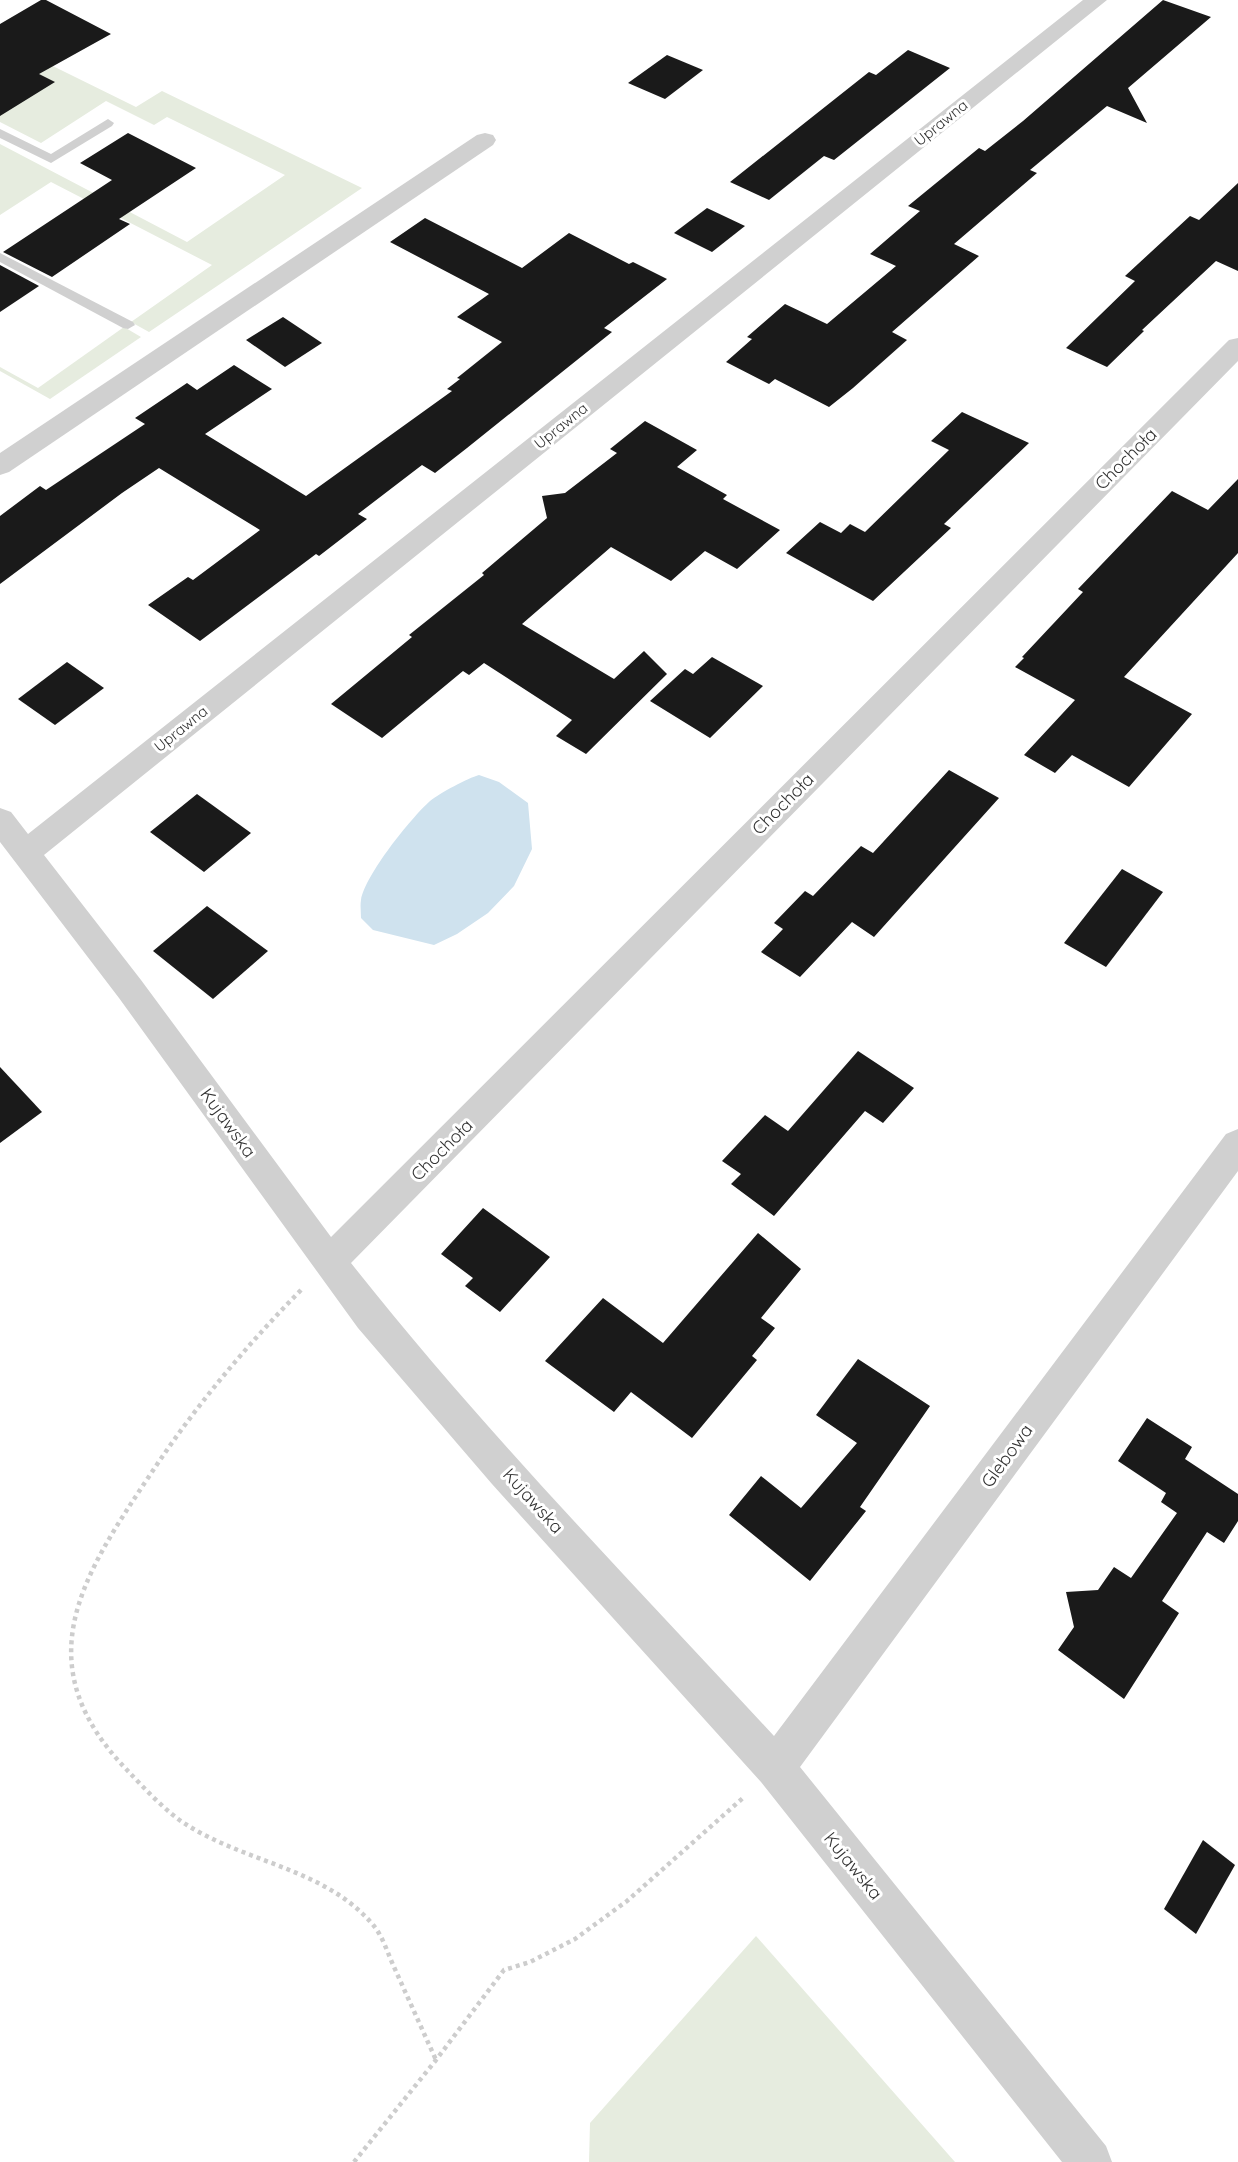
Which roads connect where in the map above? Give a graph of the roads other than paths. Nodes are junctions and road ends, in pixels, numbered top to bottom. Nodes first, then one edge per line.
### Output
1 (1096, 0) edge
2 (108, 123) dead end
3 (0, 133) edge
4 (485, 140) dead end
5 (0, 257) edge
6 (128, 325) dead end
7 (1238, 346) edge
8 (0, 466) edge
9 (0, 820) edge
10 (26, 852) junction
11 (1238, 1144) edge
12 (329, 1262) junction
13 (775, 1767) junction
14 (1090, 2162) edge

1 - 10 street, Uprawna
2 - 3 lane
4 - 8 street
5 - 6 lane
7 - 12 street, Chochoła
9 - 10 street, Kujawska
10 - 12 street, Kujawska
11 - 13 street, Glebowa
12 - 13 street, Kujawska
13 - 14 street, Kujawska

